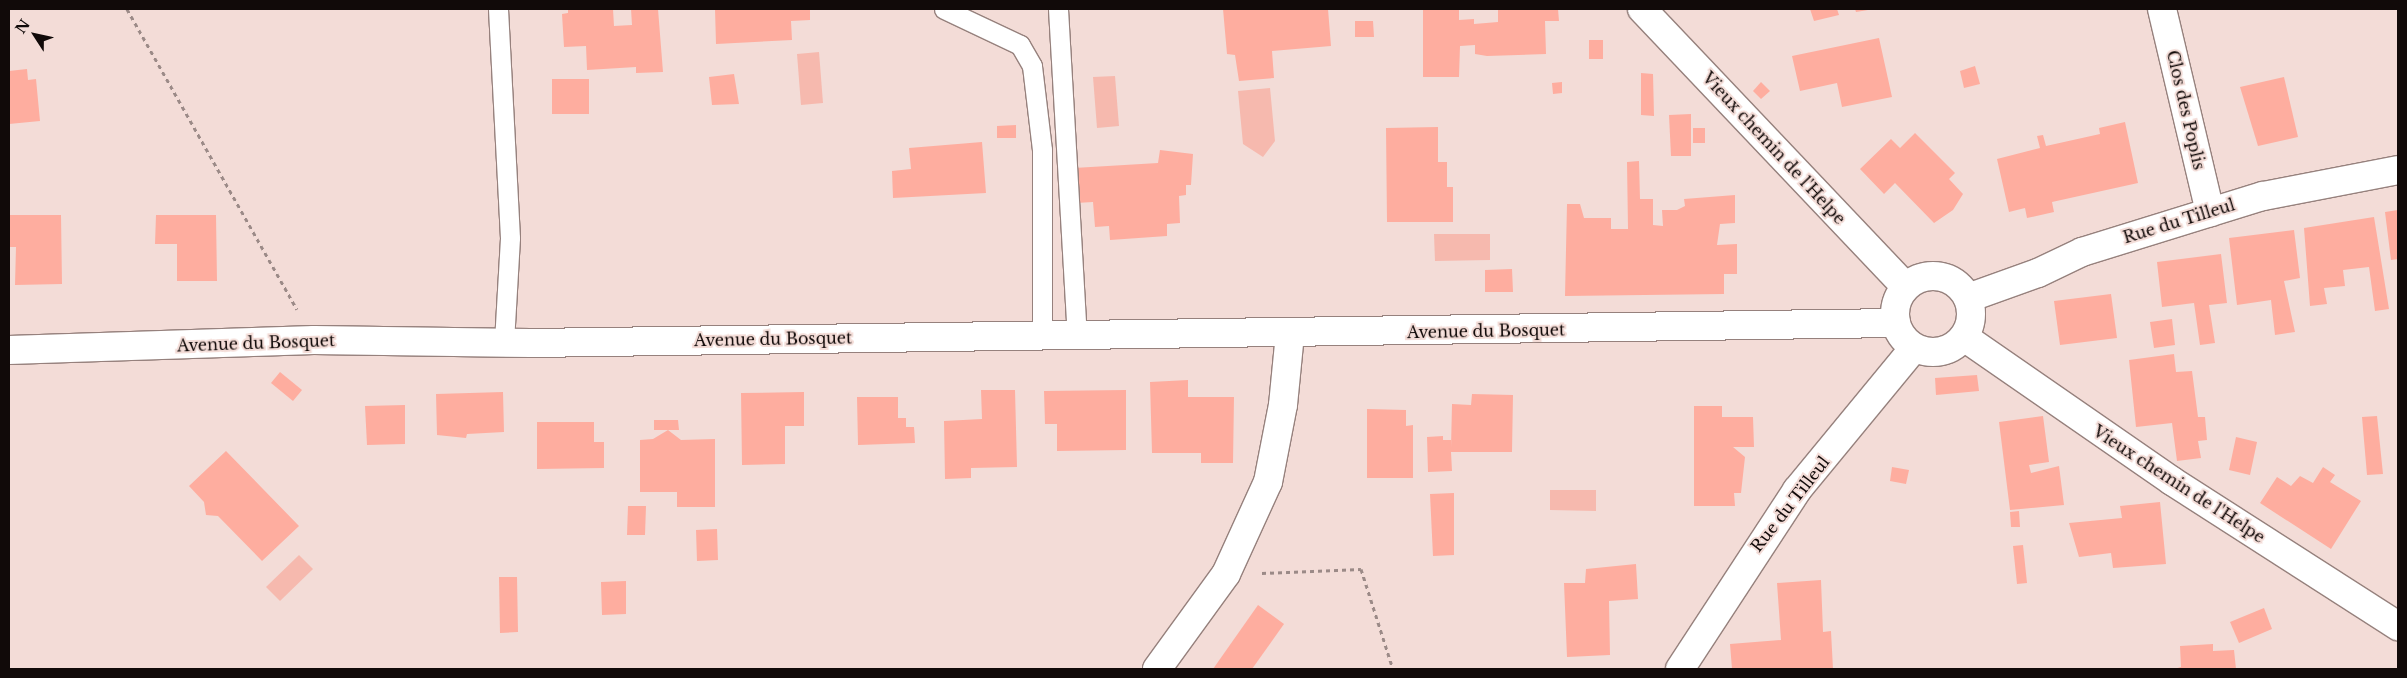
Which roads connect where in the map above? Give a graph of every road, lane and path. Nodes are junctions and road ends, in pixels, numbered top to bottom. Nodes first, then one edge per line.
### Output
1 (127, 9) edge
2 (498, 9) edge
3 (944, 9) edge
4 (1058, 9) edge
5 (1642, 9) edge
6 (2162, 9) edge
7 (2398, 170) edge
8 (2210, 212) junction
9 (1906, 287) junction
10 (1968, 298) junction
11 (1896, 323) junction
12 (1290, 334) junction
13 (1042, 335) junction
14 (1077, 336) junction
15 (1964, 337) junction
16 (314, 340) junction
17 (504, 342) junction
18 (1914, 348) junction
19 (9, 350) edge
20 (1226, 574) junction
21 (2398, 626) edge
22 (1157, 669) edge
23 (1393, 669) edge
24 (1680, 669) edge

1 - 16 path
2 - 17 lane
3 - 13 lane
4 - 14 lane
5 - 9 street, Vieux chemin de l'Helpe
6 - 8 street, Clos des Poplis
7 - 8 street, Rue du Tilleul
8 - 10 street, Rue du Tilleul
9 - 10 street
9 - 11 street
10 - 15 street
11 - 12 street, Avenue du Bosquet
11 - 18 street
12 - 14 street, Avenue du Bosquet
12 - 20 street
13 - 14 street, Avenue du Bosquet
13 - 17 street, Avenue du Bosquet
15 - 18 street
15 - 21 street, Vieux chemin de l'Helpe
16 - 17 street, Avenue du Bosquet
16 - 19 street, Avenue du Bosquet
18 - 24 street, Rue du Tilleul
20 - 22 street
20 - 23 path

